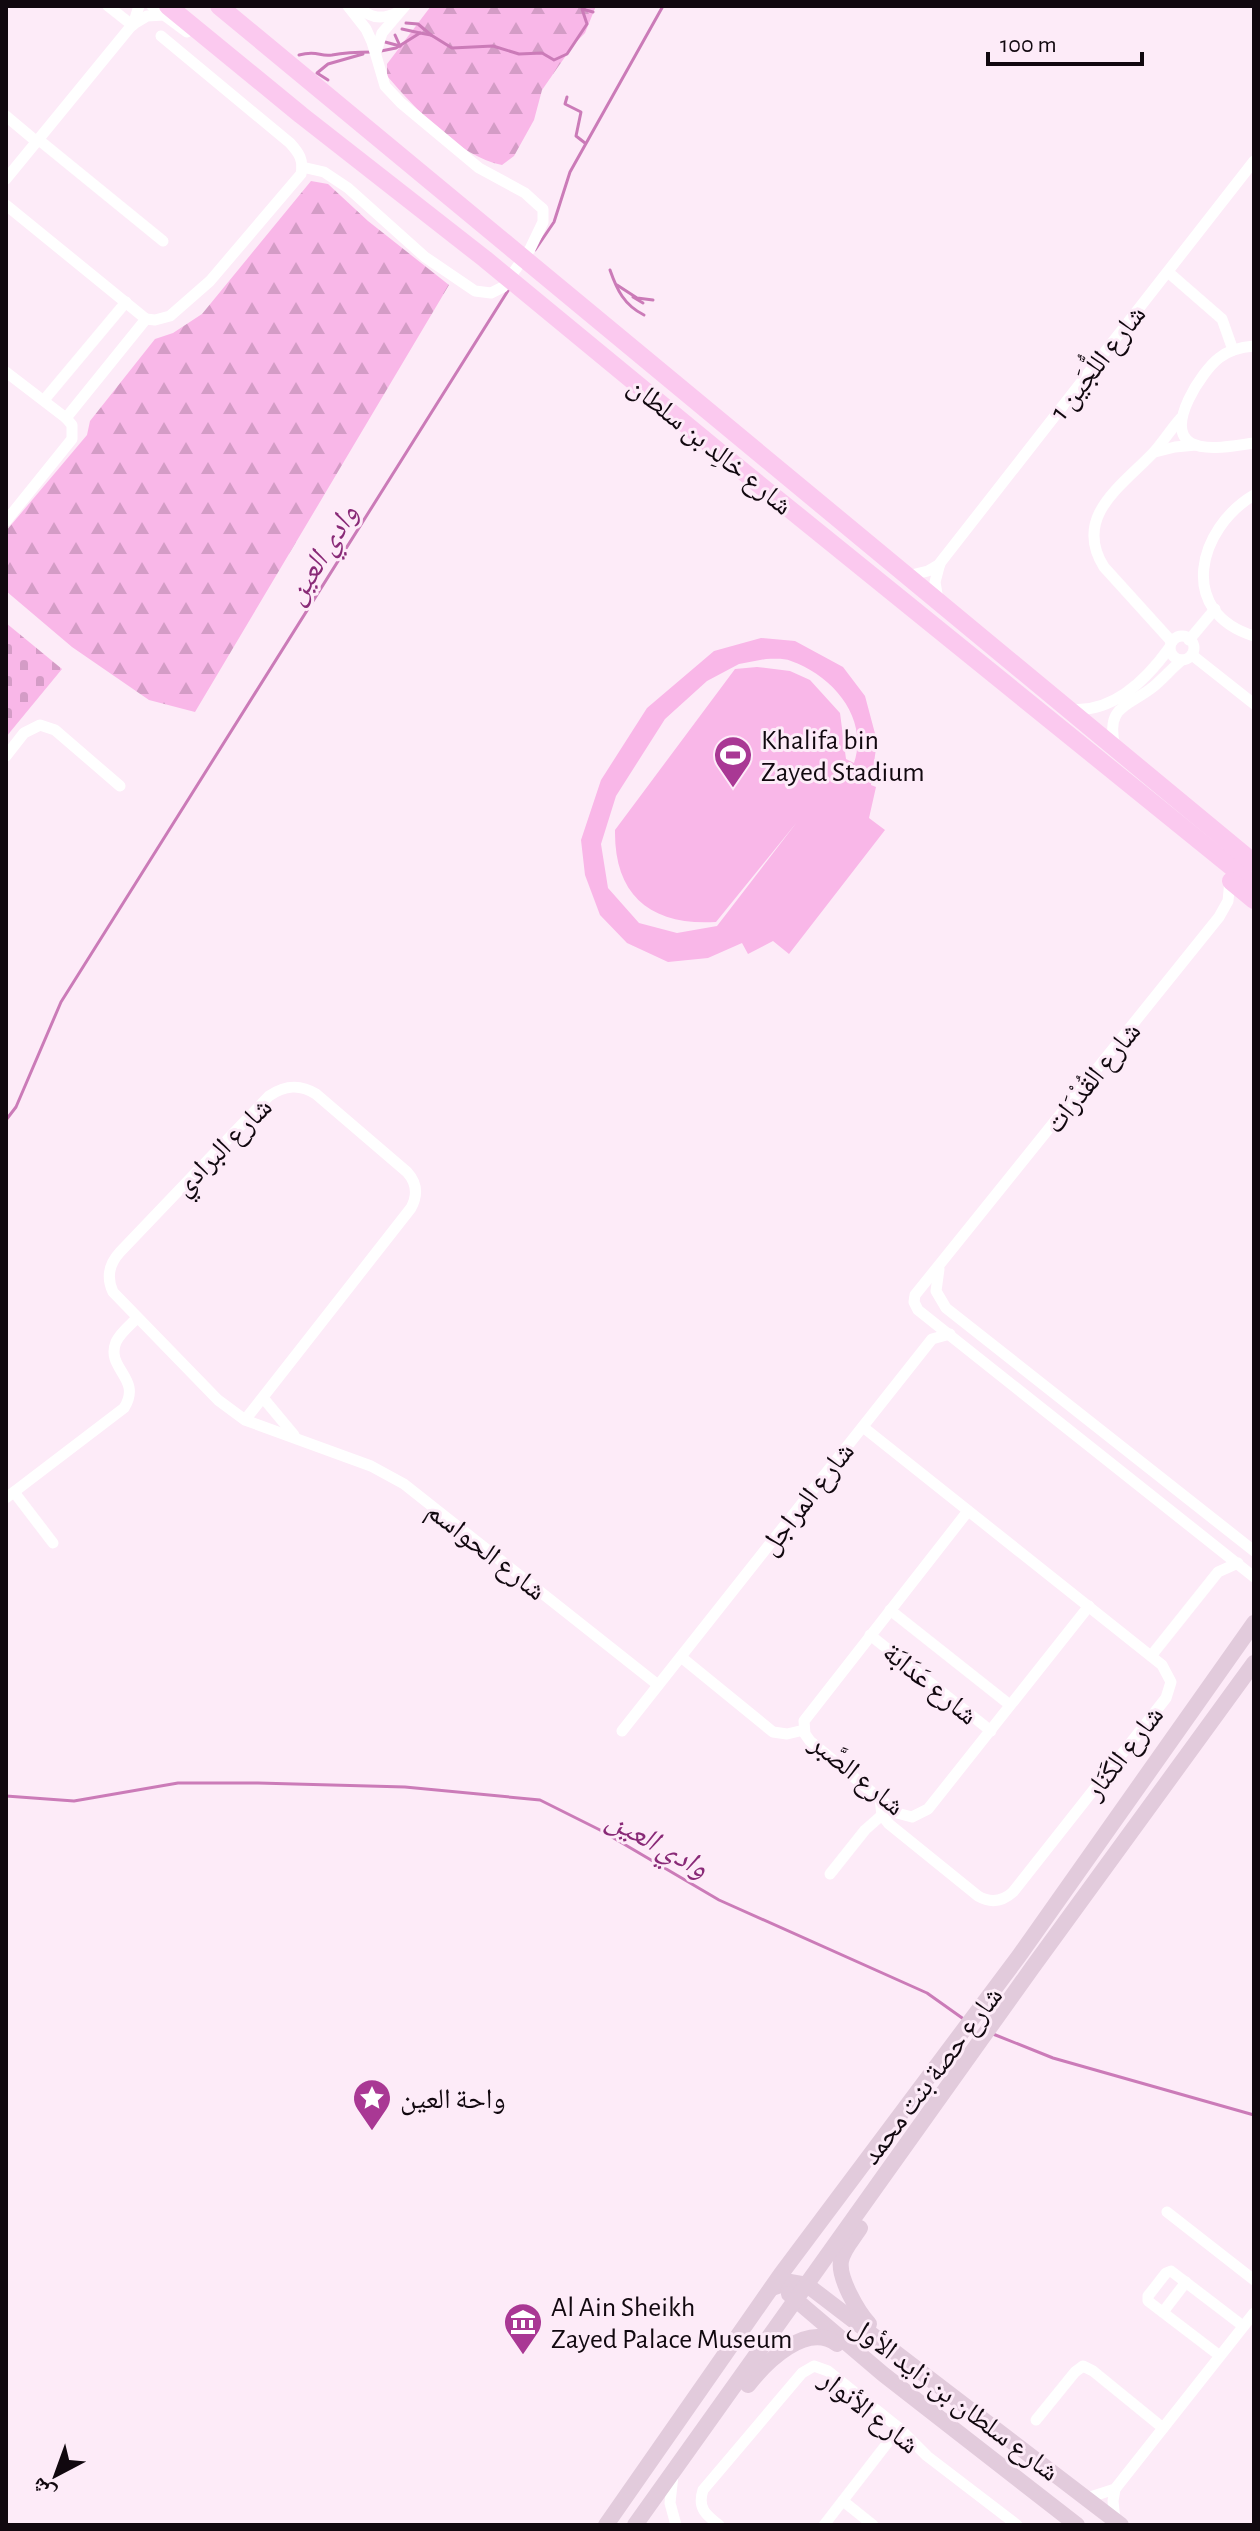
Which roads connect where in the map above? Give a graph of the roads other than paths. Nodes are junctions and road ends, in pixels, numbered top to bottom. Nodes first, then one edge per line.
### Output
1 (108, 6) edge
2 (139, 6) edge
3 (152, 6) edge
4 (219, 6) edge
5 (233, 6) edge
6 (348, 6) edge
7 (358, 6) edge
8 (404, 8) edge
9 (166, 11) edge
10 (359, 19) junction
11 (390, 24) junction
12 (132, 25) junction
13 (161, 36) dead end
14 (375, 52) junction
15 (323, 93) junction
16 (6, 116) edge
17 (38, 141) junction
18 (1253, 165) edge
19 (302, 167) junction
20 (6, 179) edge
21 (6, 205) edge
22 (163, 241) dead end
23 (1168, 272) junction
24 (126, 302) junction
25 (146, 319) junction
26 (1254, 346) edge
27 (1233, 350) junction
28 (6, 372) edge
29 (44, 400) junction
30 (66, 418) junction
31 (1181, 418) junction
32 (1254, 443) edge
33 (1196, 445) junction
34 (1154, 452) junction
35 (1254, 495) edge
36 (6, 521) edge
37 (940, 563) junction
38 (907, 576) junction
39 (938, 602) junction
40 (1215, 609) junction
41 (1252, 634) edge
42 (1189, 640) junction
43 (1171, 645) junction
44 (1187, 657) junction
45 (1142, 688) junction
46 (1254, 704) edge
47 (1069, 709) junction
48 (1115, 747) junction
49 (6, 756) edge
50 (120, 786) dead end
51 (1156, 805) junction
52 (1221, 836) junction
53 (1254, 846) edge
54 (1254, 863) edge
55 (1230, 880) junction
56 (1254, 885) edge
57 (1254, 900) edge
58 (939, 1268) junction
59 (918, 1292) junction
60 (939, 1300) junction
61 (137, 1318) junction
62 (930, 1318) junction
63 (950, 1334) junction
64 (932, 1339) junction
65 (264, 1399) junction
66 (245, 1420) junction
67 (863, 1427) junction
68 (300, 1441) junction
69 (10, 1495) edge
70 (1202, 1510) junction
71 (968, 1511) junction
72 (1190, 1524) junction
73 (53, 1543) dead end
74 (1219, 1548) junction
75 (1254, 1551) edge
76 (1238, 1563) junction
77 (1218, 1572) junction
78 (1254, 1577) edge
79 (1089, 1606) junction
80 (890, 1610) junction
81 (1254, 1623) edge
82 (870, 1635) junction
83 (1151, 1656) junction
84 (681, 1657) junction
85 (1254, 1663) edge
86 (658, 1685) junction
87 (1010, 1705) junction
88 (804, 1730) junction
89 (622, 1731) dead end
90 (991, 1731) junction
91 (880, 1799) junction
92 (882, 1815) junction
93 (830, 1874) dead end
94 (879, 2183) junction
95 (1167, 2212) dead end
96 (1254, 2280) edge
97 (779, 2282) junction
98 (1186, 2282) junction
99 (807, 2285) junction
100 (795, 2302) junction
101 (1163, 2312) junction
102 (1254, 2313) edge
103 (1243, 2326) junction
104 (1220, 2356) junction
105 (918, 2368) junction
106 (883, 2374) junction
107 (719, 2408) junction
108 (1036, 2420) dead end
109 (899, 2428) junction
110 (1163, 2428) junction
111 (676, 2467) junction
112 (1115, 2489) junction
113 (1087, 2498) junction
114 (843, 2501) junction
115 (1070, 2522) edge
116 (1118, 2523) edge
117 (606, 2525) edge
118 (635, 2525) edge
119 (676, 2525) edge
120 (719, 2525) edge
121 (824, 2525) edge
122 (873, 2525) edge
123 (1017, 2525) edge

1 - 12 street
2 - 12 street
3 - 9 street
4 - 15 main road, شارع خالِد بن سلطان
5 - 15 street
6 - 10 street
7 - 8 street
8 - 11 street
9 - 12 street
9 - 51 main road, شارع خالِد بن سلطان
10 - 11 street
10 - 14 street
11 - 14 street
12 - 17 street
13 - 19 street
14 - 19 street
15 - 38 main road, شارع خالِد بن سلطان
16 - 17 street
17 - 20 street
17 - 22 street
18 - 23 street, شارع اللُّجَين 1
19 - 25 street
21 - 24 street
23 - 27 street
23 - 37 street, شارع اللُّجَين 1
24 - 25 street
24 - 29 street
25 - 30 street
26 - 27 street
27 - 31 street
28 - 29 street
29 - 30 street
30 - 36 street
31 - 33 street
31 - 34 street
32 - 33 street
33 - 34 street
34 - 43 street
35 - 40 street
37 - 38 street
37 - 39 street
38 - 39 main road, شارع خالِد بن سلطان
39 - 47 main road, شارع خالِد بن سلطان
40 - 41 street
40 - 42 street
42 - 43 street
42 - 44 street
43 - 44 street
43 - 45 street
44 - 45 street
44 - 46 street
45 - 47 street
45 - 48 street
47 - 48 main road, شارع خالِد بن سلطان
48 - 52 main road, شارع خالِد بن سلطان
49 - 50 street
51 - 55 main road
51 - 56 main road, شارع خالِد بن سلطان
52 - 53 main road
52 - 54 main road, شارع خالِد بن سلطان
55 - 57 main road
55 - 58 street, شارع القُدْرَات
58 - 59 street, شارع القُدْرَات
58 - 60 street
59 - 60 street
59 - 62 street
60 - 62 street
60 - 70 street
61 - 65 street, شارع البرادي
61 - 66 street, شارع البرادي
61 - 69 street
62 - 63 street
62 - 64 street
63 - 64 street
63 - 72 street
64 - 67 street, شارع المراجل
65 - 66 street, شارع البرادي
65 - 68 street
66 - 68 street, شارع البرادي
67 - 71 street, شارع الكَنَار
67 - 84 street, شارع المراجل
68 - 86 street, شارع الحواسم
69 - 73 street
70 - 72 street
70 - 75 street
71 - 79 street, شارع الكَنَار
71 - 80 street, شارع الصَّبر
72 - 74 street
74 - 76 street
74 - 77 street
76 - 77 street
76 - 78 street
77 - 83 street
79 - 83 street, شارع الكَنَار
79 - 87 street, شارع الصَّبر
80 - 82 street, شارع الصَّبر
80 - 87 street, شارع عَدَابَة
81 - 97 main road, شارع حصة بنت محمد
82 - 88 street, شارع الصَّبر
82 - 90 street, شارع عَدَابَة
83 - 92 street, شارع الكَنَار
84 - 86 street, شارع المراجل
84 - 88 street
85 - 94 main road, شارع حصة بنت محمد
86 - 89 street, شارع المراجل
87 - 90 street, شارع الصَّبر
88 - 91 street, شارع الصَّبر
90 - 91 street, شارع الصَّبر
91 - 92 street
92 - 93 street
94 - 99 main road, شارع حصة بنت محمد
94 - 105 main road
95 - 96 street
97 - 99 main road
97 - 100 main road, شارع سلطان بن زايد الأول
97 - 117 main road, شارع حصة بنت محمد
98 - 101 street
98 - 101 street
98 - 103 street
99 - 100 main road, شارع حصة بنت محمد
99 - 105 main road, شارع سلطان بن زايد الأول
100 - 106 main road, شارع سلطان بن زايد الأول
100 - 107 main road, شارع حصة بنت محمد
101 - 104 street
102 - 103 street
103 - 104 street
104 - 110 street
105 - 113 main road, شارع سلطان بن زايد الأول
106 - 107 main road
106 - 115 main road, شارع سلطان بن زايد الأول
107 - 111 main road, شارع حصة بنت محمد
108 - 110 street
109 - 114 street
109 - 120 street, شارع الأنوار
109 - 123 street, شارع الأنوار
110 - 112 street
111 - 118 main road, شارع حصة بنت محمد
111 - 119 street
112 - 113 street
112 - 116 street
113 - 116 main road, شارع سلطان بن زايد الأول
114 - 121 street
114 - 122 street

